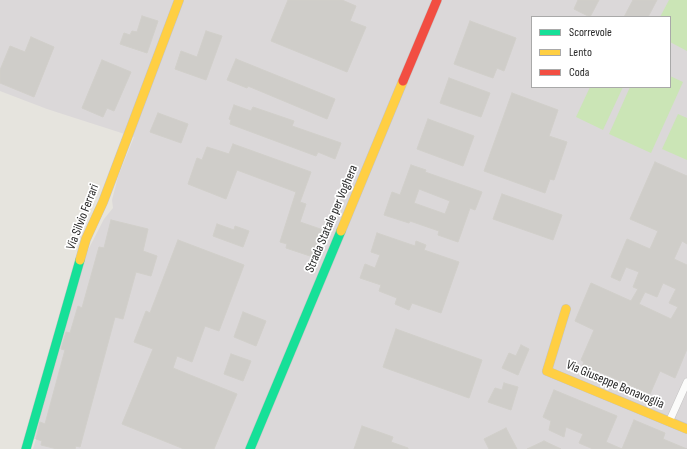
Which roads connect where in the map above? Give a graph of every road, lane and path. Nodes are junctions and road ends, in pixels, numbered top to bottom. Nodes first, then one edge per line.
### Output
1 (179, 0) edge
2 (437, 0) edge
3 (566, 309) dead end
4 (687, 382) edge
5 (669, 422) junction
6 (687, 429) edge
7 (26, 449) edge
8 (250, 449) edge

1 - 7 street, Via Silvio Ferrari
2 - 8 street, Strada Statale per Voghera
3 - 5 street, Via Giuseppe Bonavoglia
4 - 5 street
5 - 6 street, Via Giuseppe Bonavoglia

